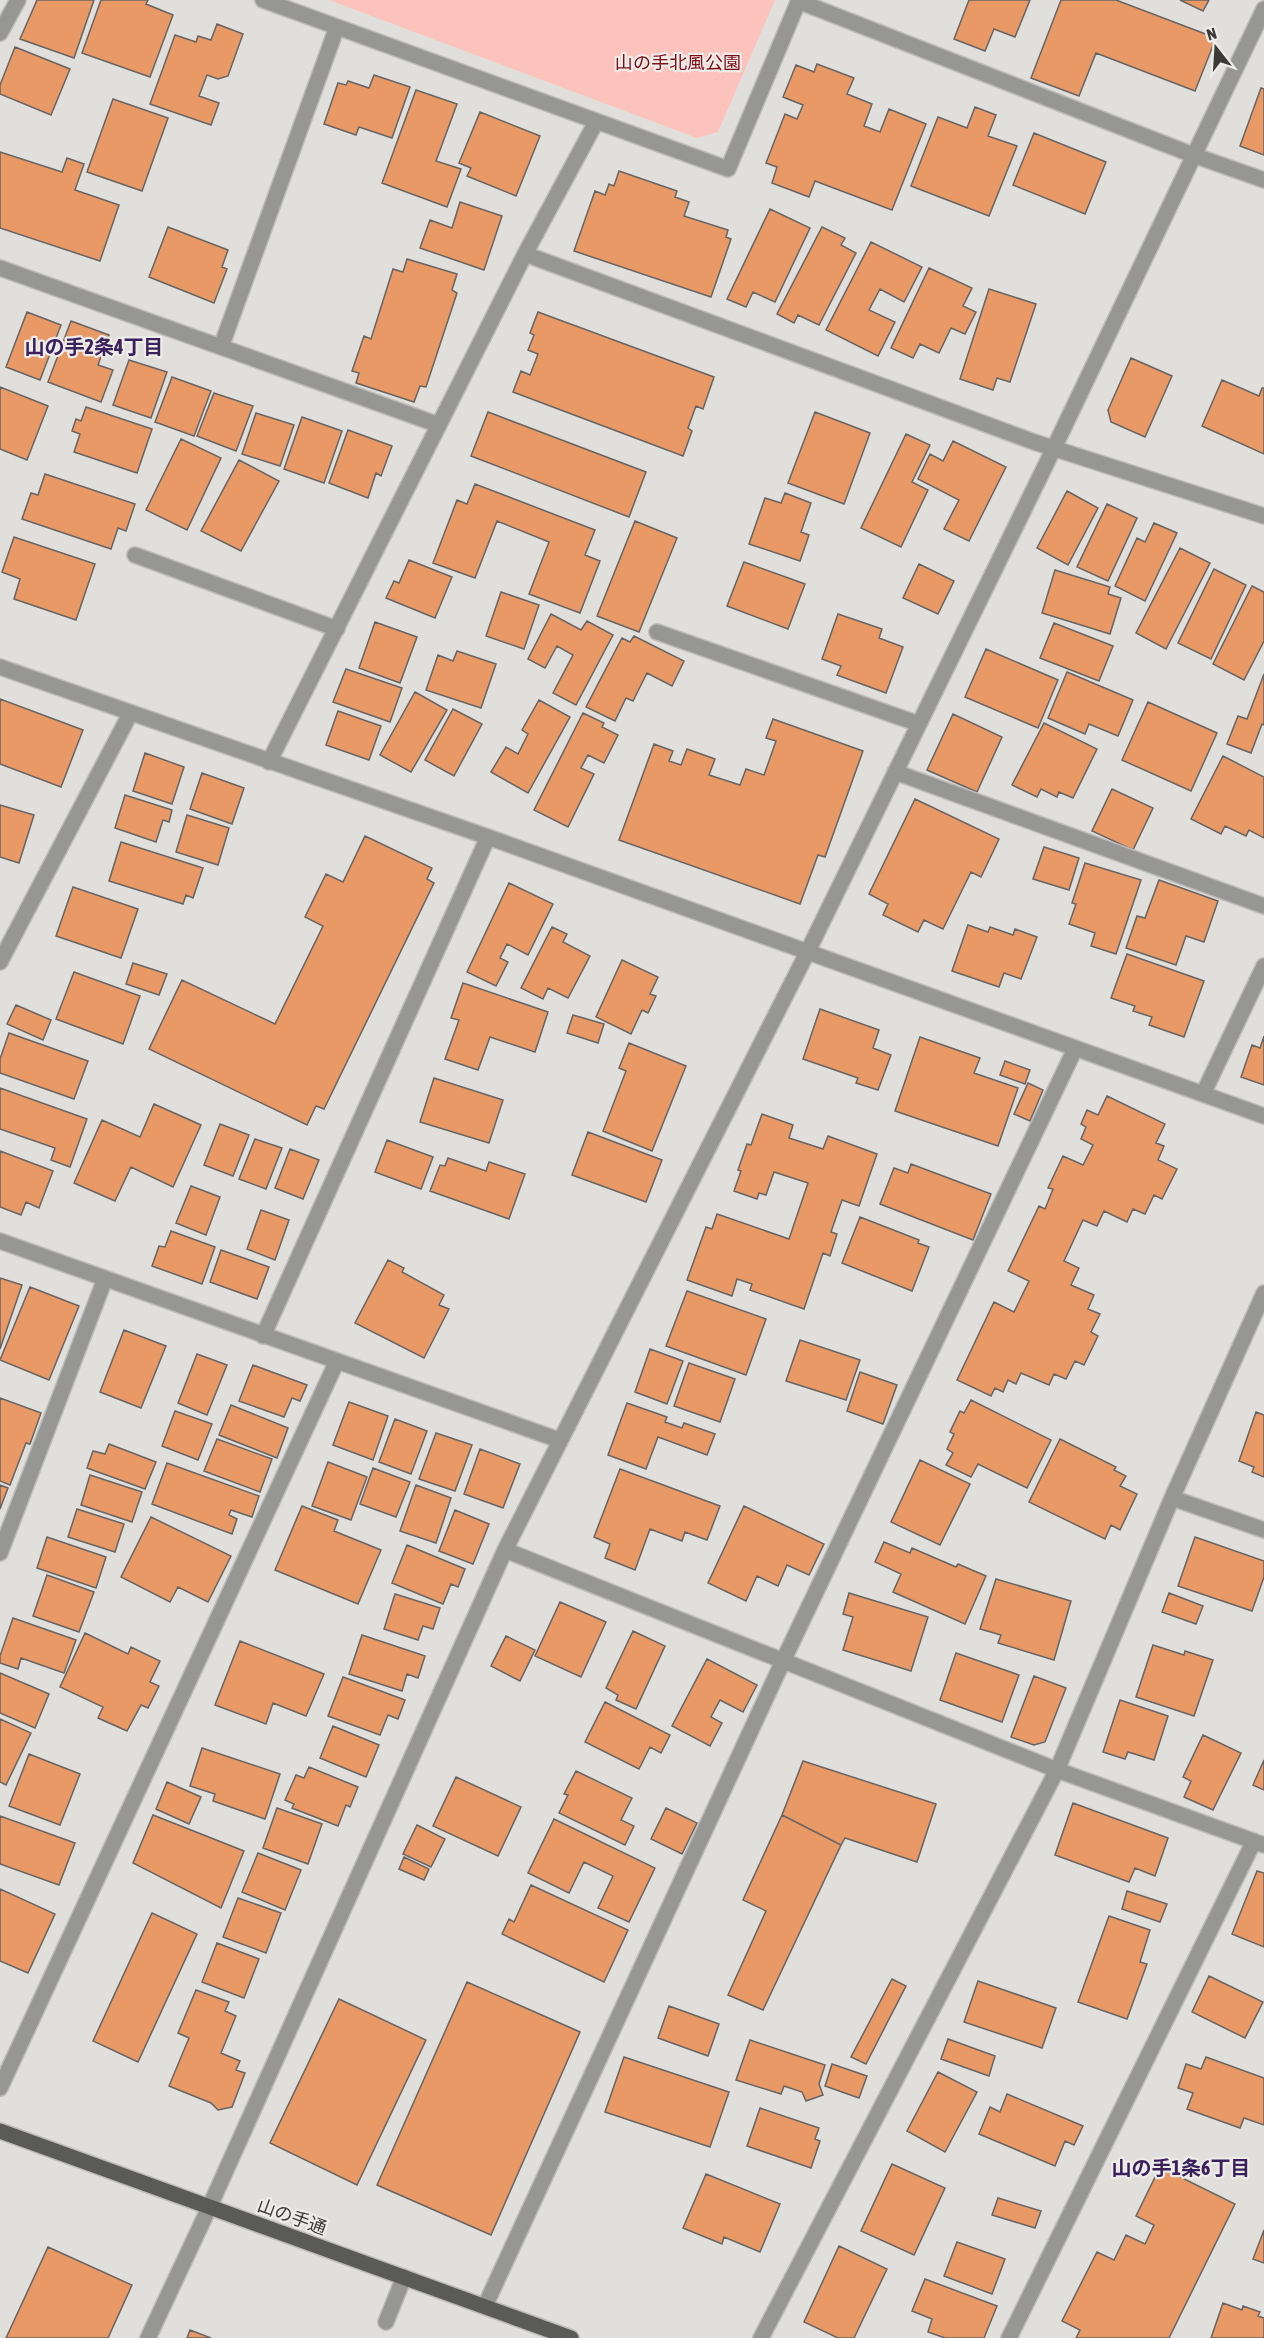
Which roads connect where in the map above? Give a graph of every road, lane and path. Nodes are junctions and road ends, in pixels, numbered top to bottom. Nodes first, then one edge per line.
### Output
1 (18, 0) edge
2 (263, 0) edge
3 (798, 0) edge
4 (1264, 9) edge
5 (337, 27) junction
6 (0, 33) edge
7 (596, 122) junction
8 (1193, 155) junction
9 (1264, 180) edge
10 (525, 254) junction
11 (0, 268) edge
12 (221, 347) junction
13 (439, 425) junction
14 (1054, 448) junction
15 (1264, 516) edge
16 (135, 555) dead end
17 (337, 629) junction
18 (657, 632) dead end
19 (0, 668) edge
20 (130, 714) junction
21 (919, 724) junction
22 (268, 762) junction
23 (895, 772) junction
24 (488, 837) junction
25 (1264, 906) edge
26 (808, 951) junction
27 (0, 963) edge
28 (1264, 966) edge
29 (1075, 1049) junction
30 (1203, 1094) junction
31 (1264, 1116) edge
32 (0, 1241) edge
33 (105, 1279) junction
34 (1264, 1293) edge
35 (1257, 1328) edge
36 (263, 1336) junction
37 (337, 1361) junction
38 (559, 1440) junction
39 (1172, 1498) junction
40 (1264, 1530) edge
41 (505, 1550) junction
42 (0, 1553) edge
43 (783, 1661) junction
44 (1057, 1770) junction
45 (1259, 1843) edge
46 (0, 2088) edge
47 (0, 2131) edge
48 (209, 2208) junction
49 (404, 2277) junction
50 (484, 2306) junction
51 (386, 2322) dead end
52 (148, 2338) edge
53 (572, 2338) edge
54 (761, 2338) edge
55 (1009, 2338) edge

1 - 6 street
2 - 5 street
3 - 7 street
3 - 8 street
4 - 8 street
5 - 7 street
5 - 12 street
7 - 10 street
8 - 9 street
8 - 14 street
10 - 13 street
10 - 14 street
11 - 12 street
12 - 13 street
13 - 17 street
14 - 15 street
14 - 21 street
16 - 17 street
17 - 22 street
18 - 21 street
19 - 20 street
20 - 22 street
20 - 27 street
21 - 23 street
22 - 24 street
23 - 25 street
23 - 26 street
24 - 26 street
24 - 36 street
26 - 29 street
26 - 38 street
28 - 30 street
29 - 30 street
29 - 43 street
30 - 31 street
32 - 33 street
33 - 36 street
33 - 42 street
34 - 35 street
35 - 39 street
36 - 37 street
37 - 38 street
37 - 46 street
38 - 41 street
39 - 40 street
39 - 44 street
41 - 43 street
41 - 48 street
43 - 44 street
43 - 50 street
44 - 45 street
44 - 54 street
45 - 55 street
47 - 48 main road, 山の手通
48 - 49 main road, 山の手通
48 - 52 street
49 - 50 main road, 山の手通
49 - 51 street
50 - 53 main road, 山の手通

